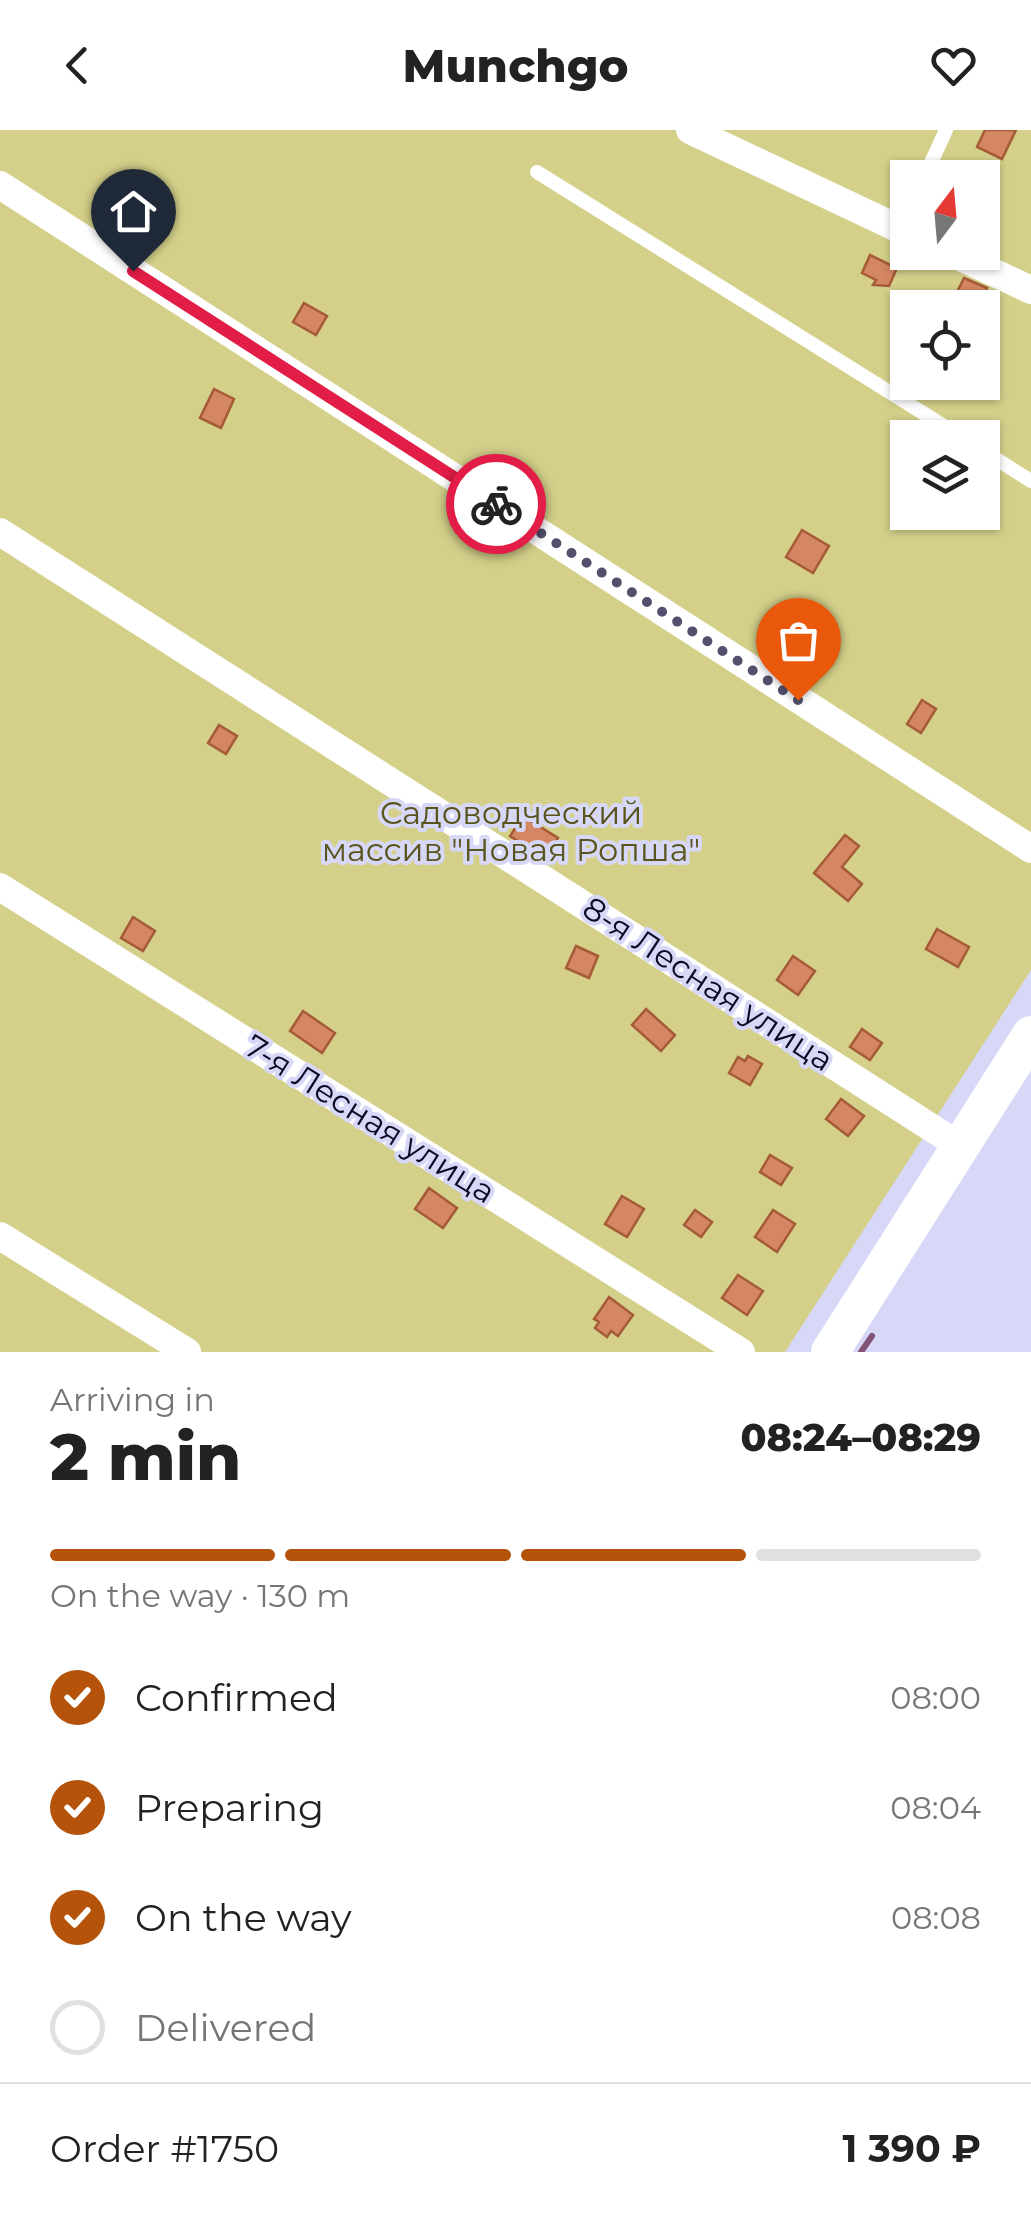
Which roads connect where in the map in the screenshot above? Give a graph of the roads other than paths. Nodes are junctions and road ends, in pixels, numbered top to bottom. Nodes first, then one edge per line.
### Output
1 (690, 130) edge
2 (946, 130) edge
3 (932, 160) edge
4 (537, 172) dead end
5 (0, 185) edge
6 (890, 218) edge
7 (988, 270) edge
8 (1031, 290) edge
9 (934, 420) edge
10 (1000, 461) edge
11 (1031, 481) edge
12 (0, 532) edge
13 (1031, 850) edge
14 (0, 887) edge
15 (1031, 1035) edge
16 (960, 1146) junction
17 (0, 1236) edge
18 (187, 1352) edge
19 (740, 1352) edge
20 (830, 1352) edge

1 - 6 street
2 - 3 lane
4 - 9 lane
5 - 13 street
7 - 8 street
10 - 11 lane
12 - 16 street, 8-я Лесная улица
14 - 19 street, 7-я Лесная улица
15 - 16 main road
16 - 20 main road
17 - 18 street

